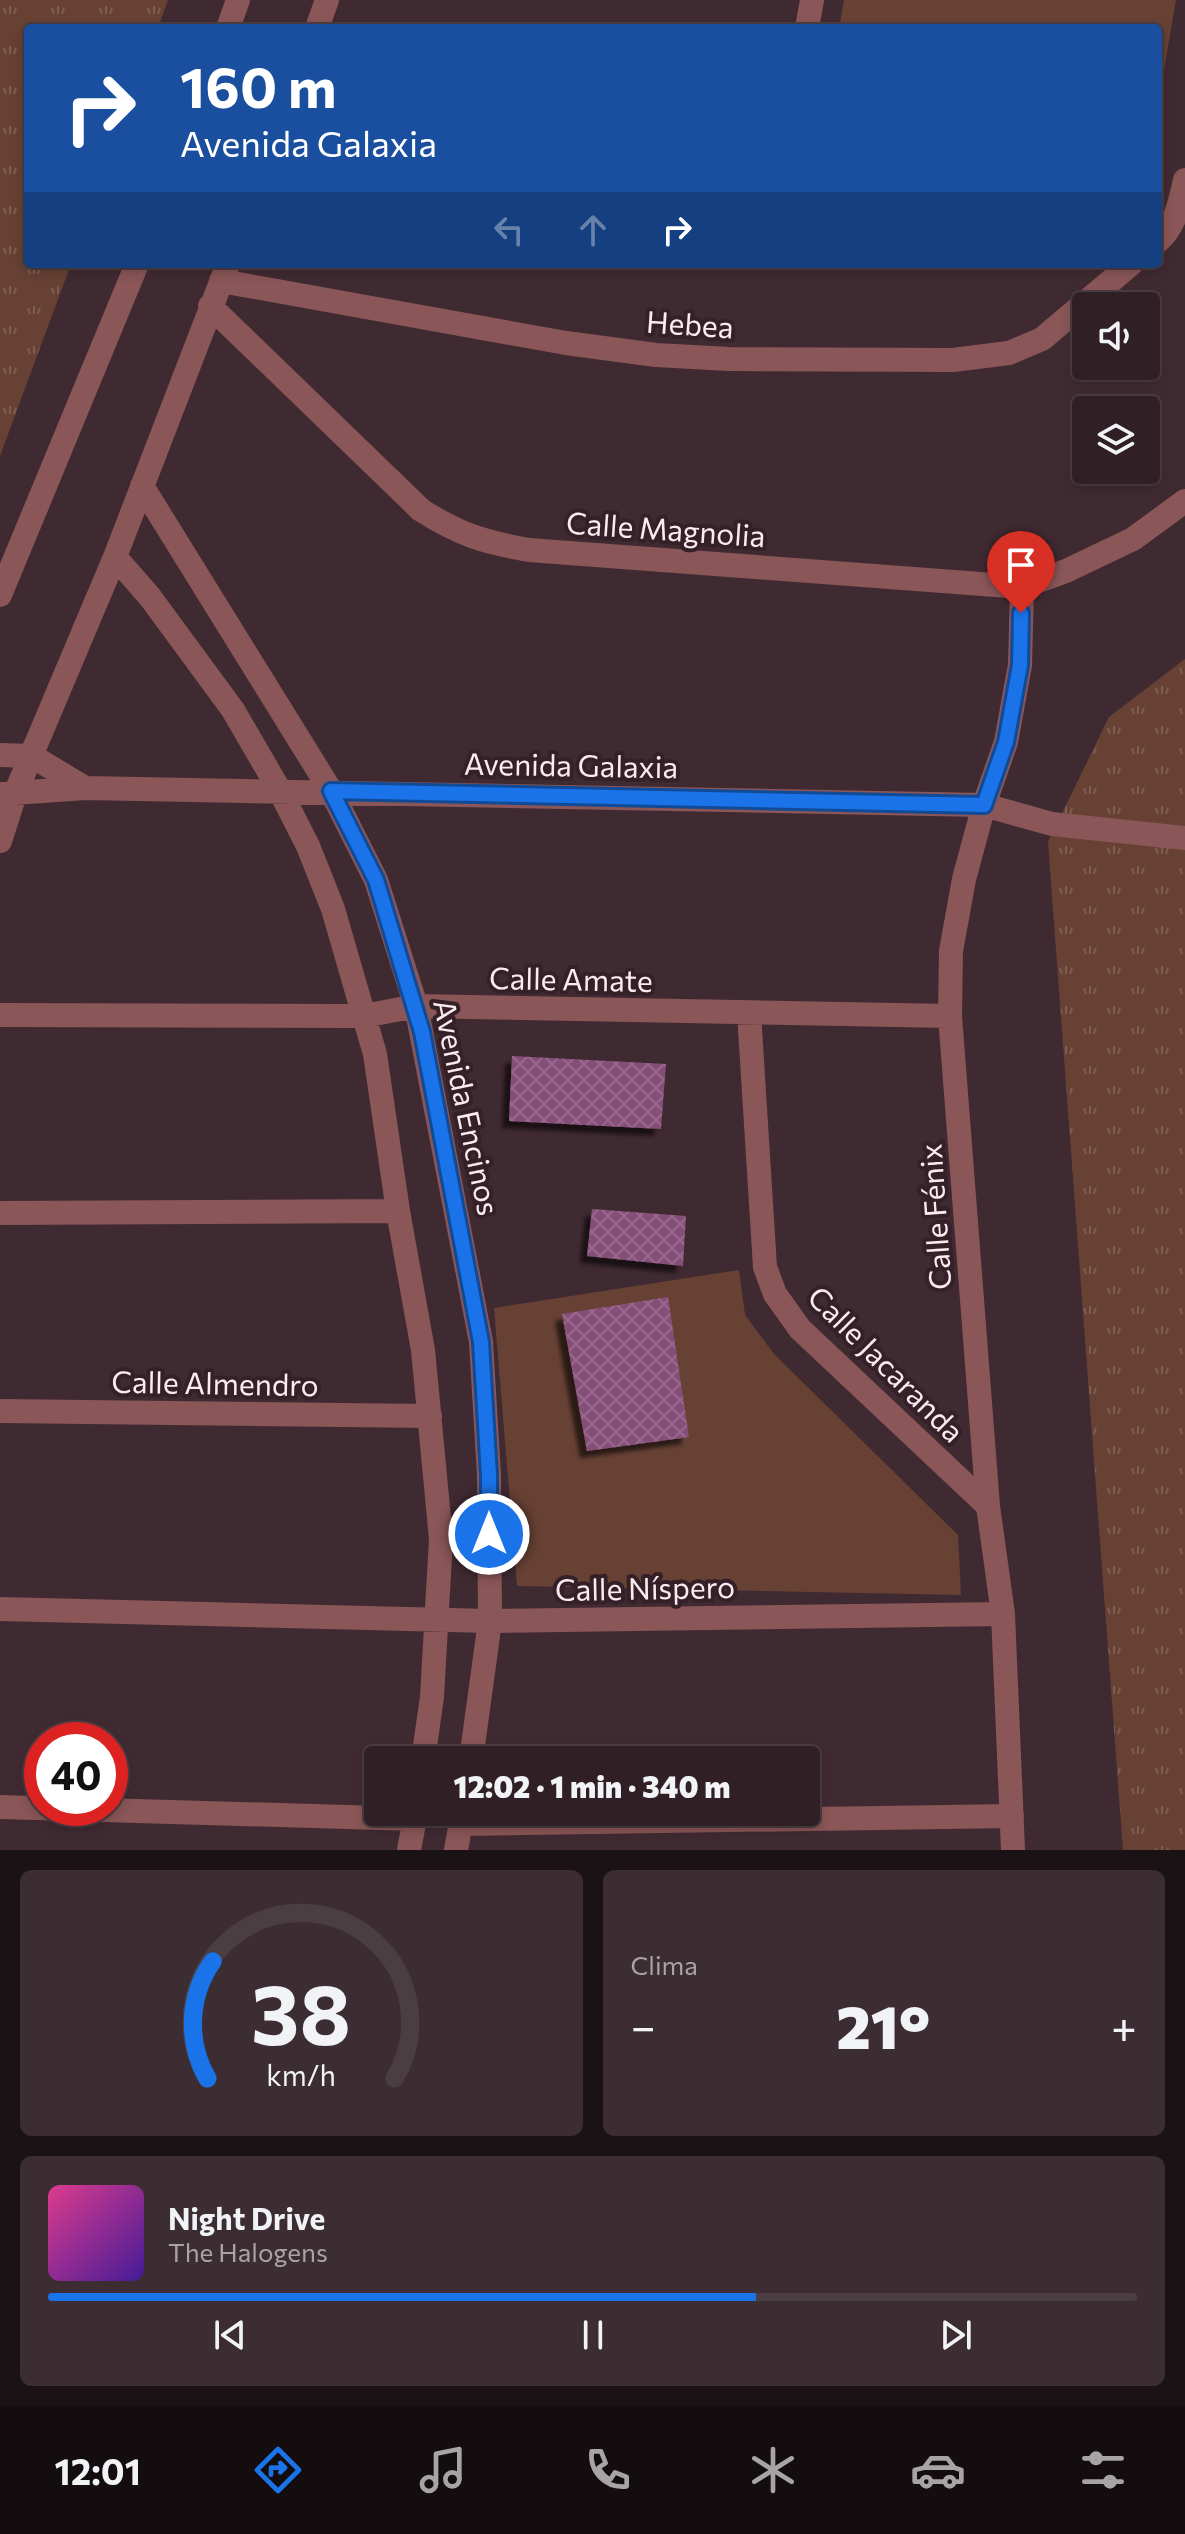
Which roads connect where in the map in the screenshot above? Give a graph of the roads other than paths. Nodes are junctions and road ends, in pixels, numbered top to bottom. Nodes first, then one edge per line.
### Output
1 (238, 0) edge
2 (327, 0) edge
3 (812, 0) edge
4 (229, 24) edge
5 (318, 24) edge
6 (808, 24) edge
7 (1185, 180) edge
8 (1166, 237) edge
9 (135, 268) edge
10 (1126, 268) edge
11 (224, 272) edge
12 (210, 306) junction
13 (142, 486) junction
14 (1185, 501) edge
15 (115, 557) junction
16 (1022, 587) junction
17 (0, 595) edge
18 (0, 755) edge
19 (32, 756) junction
20 (85, 788) junction
21 (280, 791) junction
22 (331, 791) junction
23 (8, 794) edge
24 (984, 805) junction
25 (1185, 838) edge
26 (0, 841) edge
27 (416, 1006) junction
28 (749, 1013) junction
29 (0, 1015) edge
30 (364, 1016) junction
31 (950, 1016) junction
32 (398, 1211) junction
33 (0, 1213) edge
34 (0, 1411) edge
35 (430, 1416) junction
36 (988, 1506) junction
37 (0, 1609) edge
38 (1003, 1614) junction
39 (437, 1620) junction
40 (490, 1621) junction
41 (425, 1746) edge
42 (473, 1746) edge
43 (0, 1807) edge
44 (364, 1814) edge
45 (1012, 1816) junction
46 (820, 1817) edge
47 (414, 1826) edge
48 (460, 1826) edge
49 (409, 1850) edge
50 (456, 1850) edge
51 (1013, 1850) edge

1 - 4 street
2 - 5 street
3 - 6 street
7 - 8 street
9 - 17 street
10 - 11 street, Hebea
11 - 12 street
12 - 13 street
12 - 16 street, Calle Magnolia
13 - 15 street
13 - 22 street, Avenida Encinos
14 - 16 street, Calle Magnolia
15 - 19 street
15 - 21 street
16 - 24 street, Calle Fénix
18 - 19 street
19 - 20 street
19 - 23 street
20 - 21 street, Avenida Galaxia
20 - 23 street, Avenida Galaxia
21 - 22 street, Avenida Galaxia
21 - 30 street
22 - 24 street, Avenida Galaxia
22 - 27 street, Avenida Encinos
23 - 26 street
24 - 25 street, Avenida Galaxia
24 - 31 street, Calle Fénix
27 - 28 street, Calle Amate
27 - 30 street, Calle Amate
27 - 40 street, Avenida Encinos
28 - 31 street, Calle Amate
28 - 36 street, Calle Jacaranda
29 - 30 street, Calle Amate
30 - 32 street
31 - 36 street, Calle Fénix
32 - 33 street
32 - 35 street
34 - 35 street, Calle Almendro
35 - 39 street
36 - 38 street, Calle Fénix
37 - 39 street, Calle Níspero
38 - 40 street, Calle Níspero
38 - 45 street, Calle Fénix
39 - 40 street, Calle Níspero
39 - 41 street
40 - 42 street, Avenida Encinos
43 - 44 street
45 - 46 street
45 - 51 street, Calle Fénix
47 - 49 street
48 - 50 street

